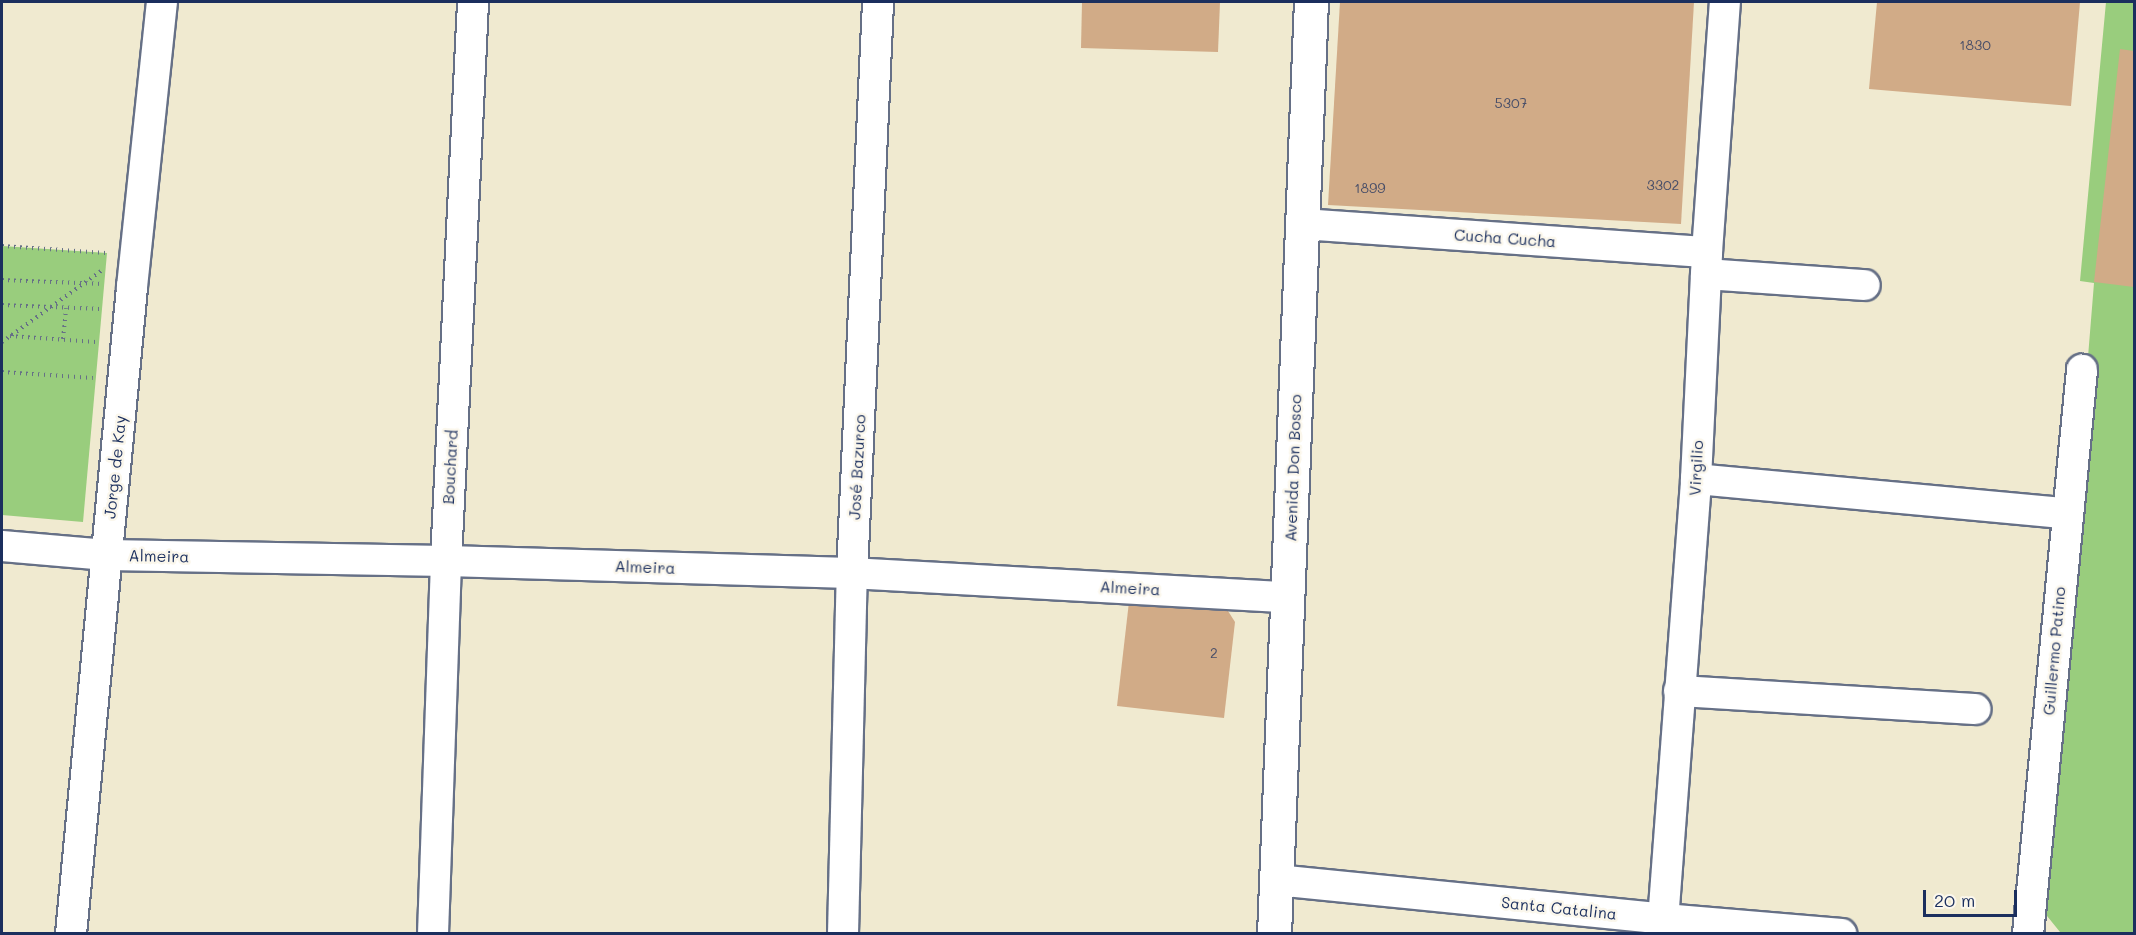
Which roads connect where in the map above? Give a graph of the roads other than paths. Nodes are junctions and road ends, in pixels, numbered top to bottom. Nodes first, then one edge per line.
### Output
1 (162, 2) edge
2 (473, 2) edge
3 (878, 2) edge
4 (1311, 2) edge
5 (1725, 2) edge
6 (1303, 224) junction
7 (1706, 263) junction
8 (1865, 285) dead end
9 (2082, 370) dead end
10 (1696, 479) junction
11 (2066, 513) junction
12 (2, 546) edge
13 (106, 555) junction
14 (446, 561) junction
15 (852, 573) junction
16 (1288, 597) junction
17 (1679, 691) junction
18 (1975, 709) dead end
19 (1276, 880) junction
20 (1663, 926) edge
21 (71, 933) edge
22 (433, 933) edge
23 (843, 933) edge
24 (1274, 933) edge
25 (1841, 933) edge
26 (2028, 933) edge

1 - 13 street, Jorge de Kay
2 - 14 street, Bouchard
3 - 15 street, José Bazurco
4 - 6 main road, Avenida Don Bosco
5 - 7 street, Virgilio
6 - 7 street, Cucha Cucha
6 - 16 main road, Avenida Don Bosco
7 - 8 street, Cucha Cucha
7 - 10 street, Virgilio
9 - 11 street, Guillermo Patino
10 - 11 street
10 - 17 street, Virgilio
11 - 26 street, Guillermo Patino
12 - 13 street, Almeira
13 - 14 street, Almeira
13 - 21 street, Jorge de Kay
14 - 15 street, Almeira
14 - 22 street, Bouchard
15 - 16 street, Almeira
15 - 23 street, José Bazurco
16 - 19 main road, Avenida Don Bosco
17 - 18 street
17 - 20 street, Virgilio
19 - 20 street, Santa Catalina
19 - 24 main road, Avenida Don Bosco
20 - 25 street, Santa Catalina

